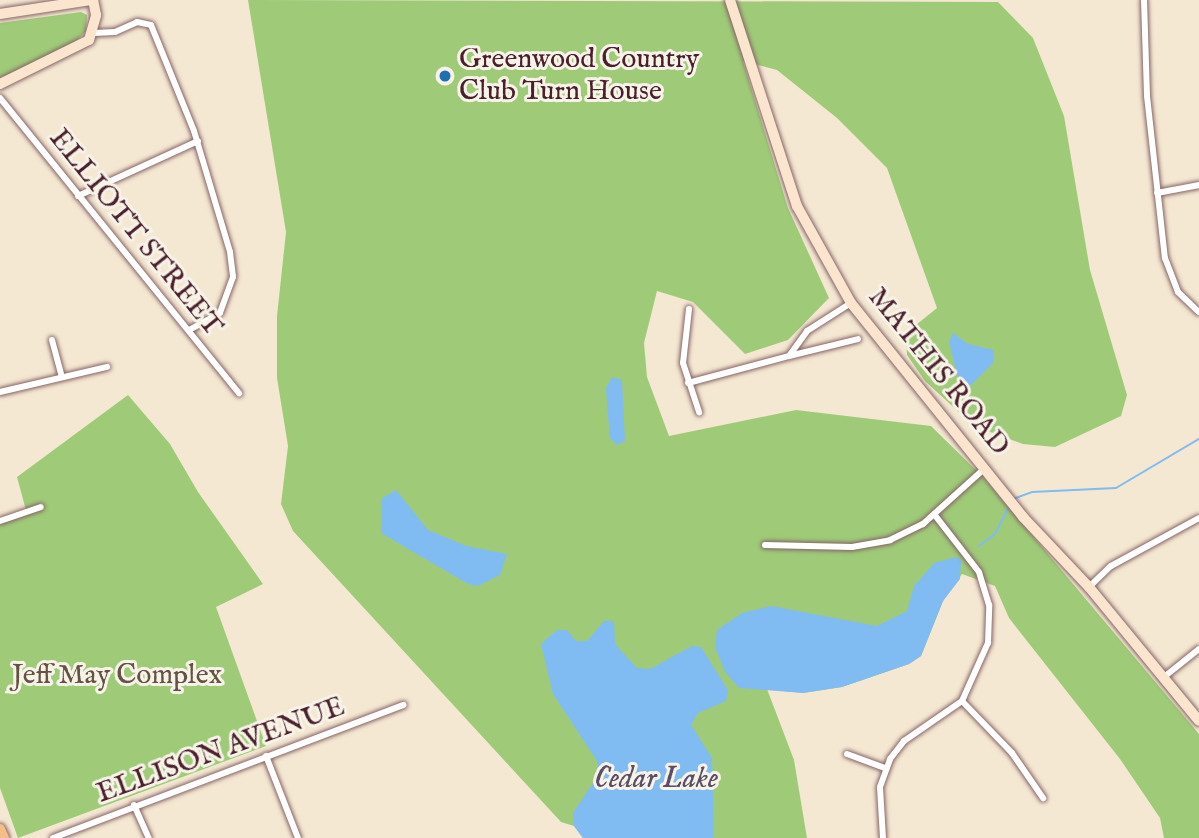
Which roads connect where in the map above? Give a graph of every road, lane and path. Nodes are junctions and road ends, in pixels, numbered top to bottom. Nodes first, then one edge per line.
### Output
1 (92, 0) edge
2 (730, 0) edge
3 (1144, 0) edge
4 (0, 13) edge
5 (93, 33) junction
6 (0, 85) edge
7 (0, 98) edge
8 (198, 141) junction
9 (1199, 185) edge
10 (1157, 193) junction
11 (78, 196) junction
12 (851, 303) junction
13 (689, 309) dead end
14 (1199, 312) edge
15 (189, 330) junction
16 (858, 339) dead end
17 (52, 340) dead end
18 (789, 356) junction
19 (107, 366) dead end
20 (62, 377) junction
21 (688, 383) junction
22 (0, 392) edge
23 (239, 393) dead end
24 (699, 412) dead end
25 (986, 467) junction
26 (41, 507) dead end
27 (934, 514) junction
28 (1199, 518) edge
29 (0, 521) edge
30 (765, 545) dead end
31 (1088, 587) junction
32 (1199, 649) edge
33 (1164, 677) junction
34 (962, 701) junction
35 (404, 705) dead end
36 (1199, 721) edge
37 (847, 754) dead end
38 (266, 756) junction
39 (885, 768) junction
40 (1043, 798) dead end
41 (134, 805) junction
42 (0, 829) edge
43 (4, 838) edge
44 (53, 838) edge
45 (149, 838) edge
46 (298, 838) edge
47 (883, 838) edge

1 - 4 street
1 - 5 street
2 - 12 street, MATHIS ROAD
3 - 10 street
5 - 6 street
5 - 8 street
7 - 11 street, ELLIOTT STREET
8 - 11 street
8 - 15 street
9 - 10 street
10 - 14 street
11 - 15 street, ELLIOTT STREET
12 - 18 street
12 - 25 street, MATHIS ROAD
13 - 21 street
15 - 23 street, ELLIOTT STREET
16 - 18 street
17 - 20 street
18 - 21 street
19 - 20 street
20 - 22 street
21 - 24 street
25 - 27 street
25 - 31 street, MATHIS ROAD
26 - 29 street
27 - 30 street
27 - 34 street
28 - 31 street
31 - 33 street, MATHIS ROAD
32 - 33 street
33 - 36 street, MATHIS ROAD
34 - 39 street
34 - 40 street
35 - 38 street, ELLISON AVENUE
37 - 39 street
38 - 41 street, ELLISON AVENUE
38 - 46 street
39 - 47 street
41 - 44 street, ELLISON AVENUE
41 - 45 street
42 - 43 main road

